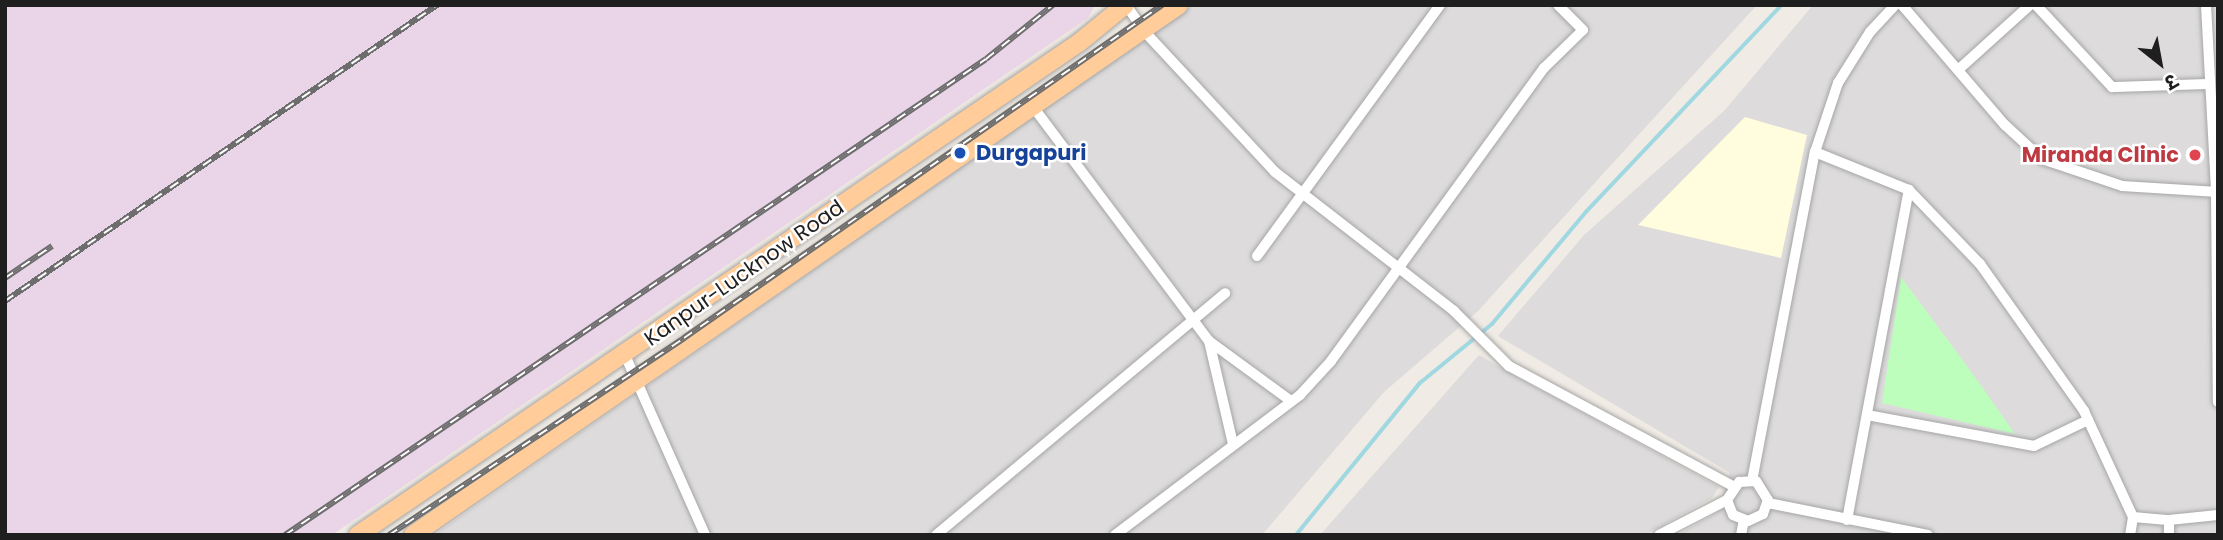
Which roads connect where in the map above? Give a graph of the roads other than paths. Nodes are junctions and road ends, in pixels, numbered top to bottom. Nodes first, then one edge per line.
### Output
1 (1125, 5) edge
2 (1179, 5) edge
3 (1440, 5) edge
4 (1558, 5) edge
5 (1895, 5) edge
6 (1902, 5) edge
7 (2030, 5) edge
8 (2036, 5) edge
9 (2206, 5) edge
10 (1144, 31) junction
11 (1958, 70) junction
12 (2210, 84) junction
13 (1034, 108) junction
14 (1815, 152) junction
15 (1909, 190) junction
16 (2217, 192) edge
17 (1301, 194) junction
18 (1257, 256) dead end
19 (1397, 269) junction
20 (1225, 293) dead end
21 (1192, 320) junction
22 (1209, 341) junction
23 (625, 355) junction
24 (637, 382) junction
25 (1291, 401) junction
26 (2218, 402) edge
27 (1867, 415) junction
28 (2088, 420) junction
29 (1233, 444) junction
30 (1752, 481) junction
31 (1733, 486) junction
32 (1727, 500) junction
33 (1768, 503) junction
34 (2218, 514) edge
35 (2133, 517) junction
36 (1744, 520) junction
37 (1847, 520) junction
38 (2169, 520) junction
39 (416, 534) edge
40 (358, 535) edge
41 (705, 535) edge
42 (936, 535) edge
43 (1115, 535) edge
44 (1659, 535) edge
45 (1741, 535) edge
46 (1928, 535) edge
47 (2130, 535) edge
48 (2169, 535) edge

1 - 10 street
1 - 23 main road, Kanpur-Lucknow Road
2 - 10 main road, Kanpur-Lucknow Road
3 - 17 street
4 - 19 street
5 - 14 street
6 - 11 street
7 - 11 street
8 - 12 street
9 - 12 street
10 - 13 main road, Kanpur-Lucknow Road
10 - 17 street
11 - 16 street
12 - 16 street
13 - 21 street
13 - 24 main road, Kanpur-Lucknow Road
14 - 15 street
14 - 30 street
15 - 27 street
15 - 28 street
16 - 26 street
17 - 18 street
17 - 19 street
19 - 25 street
19 - 31 street
20 - 21 street
21 - 22 street
21 - 42 street
22 - 25 street
22 - 29 street
23 - 24 street
23 - 40 main road, Kanpur-Lucknow Road
24 - 39 main road, Kanpur-Lucknow Road
24 - 41 street
25 - 29 street
27 - 28 street
27 - 37 street
28 - 35 street
29 - 43 street
30 - 31 street
30 - 33 street
31 - 32 street
32 - 36 street
32 - 44 street
33 - 36 street
33 - 37 street
34 - 38 street
35 - 38 street
35 - 47 street
36 - 45 street
37 - 46 street
38 - 48 street

